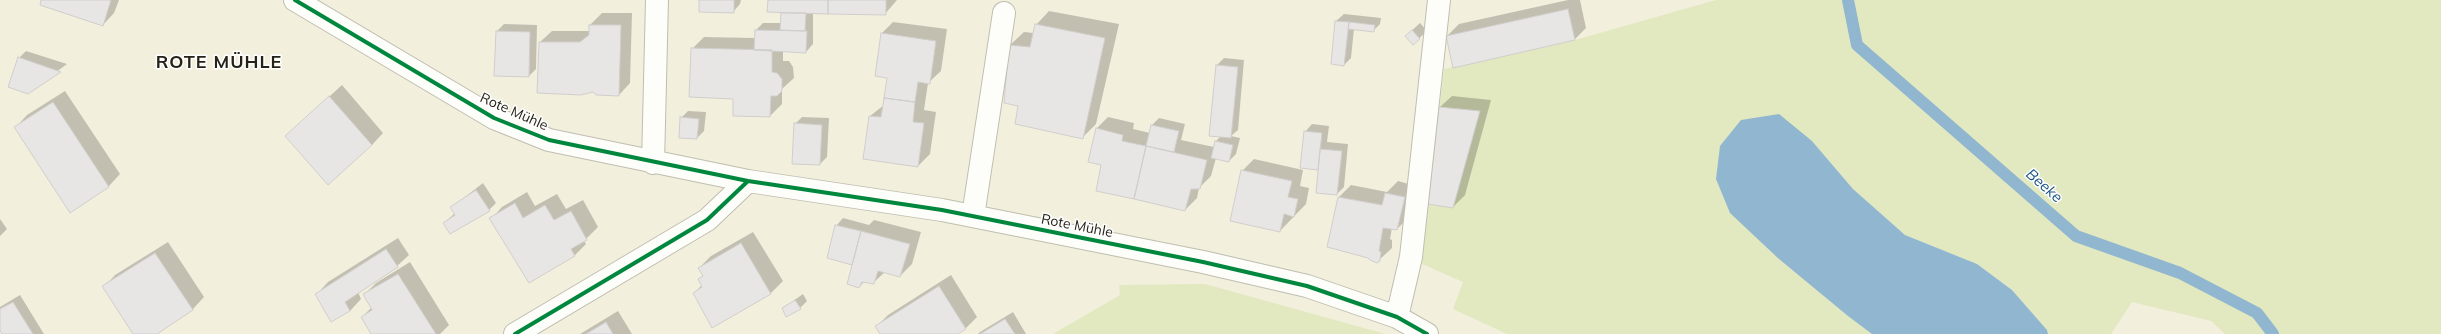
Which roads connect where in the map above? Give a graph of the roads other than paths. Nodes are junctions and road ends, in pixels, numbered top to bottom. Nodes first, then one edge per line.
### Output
1 (295, 0) edge
2 (658, 0) edge
3 (1439, 0) edge
4 (1004, 13) dead end
5 (653, 162) junction
6 (748, 181) junction
7 (973, 216) junction
8 (1397, 317) junction
9 (515, 334) edge
10 (1427, 334) edge

1 - 5 street, Rote Mühle
2 - 5 street
3 - 8 street
4 - 7 street
5 - 6 street, Rote Mühle
6 - 7 street, Rote Mühle
6 - 9 street
7 - 8 street, Rote Mühle
8 - 10 street, Rote Mühle

